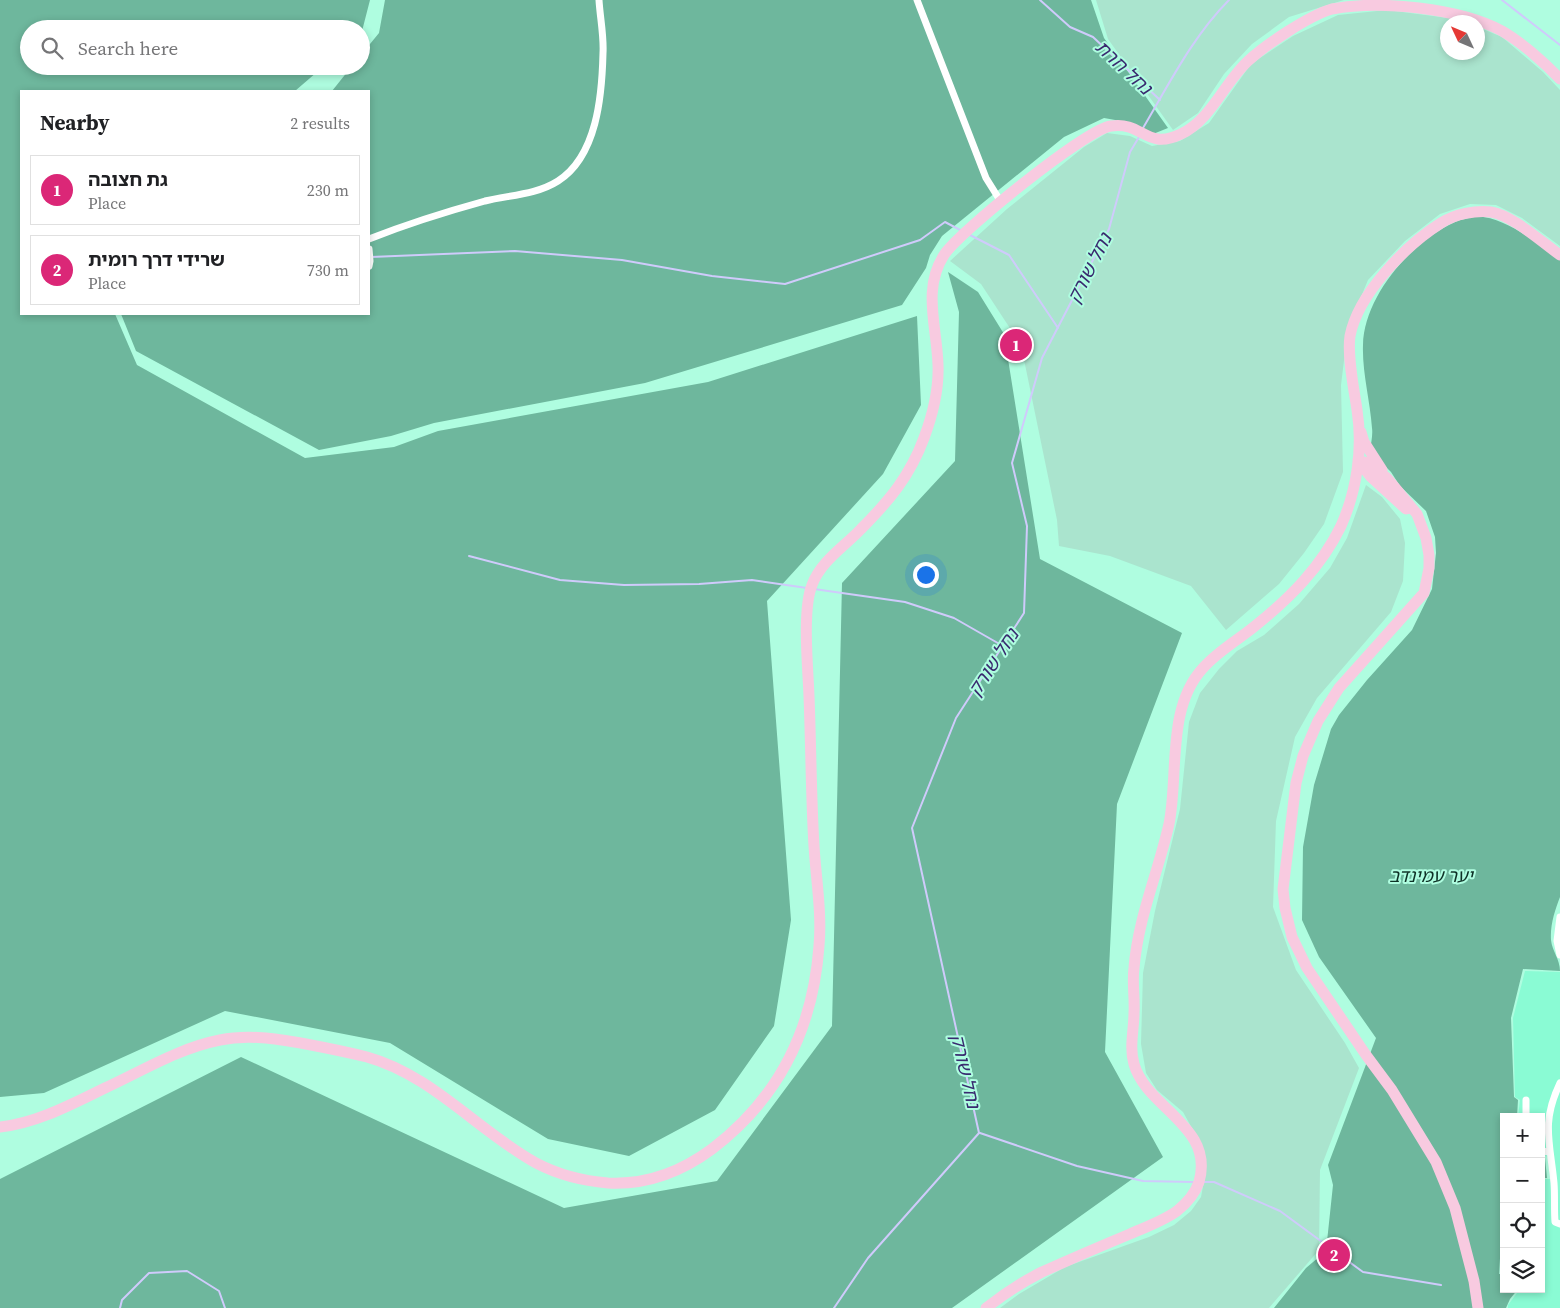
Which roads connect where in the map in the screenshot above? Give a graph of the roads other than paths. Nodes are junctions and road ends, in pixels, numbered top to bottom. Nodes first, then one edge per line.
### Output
1 (599, 0) edge
2 (916, 0) edge
3 (1390, 1) edge
4 (1560, 78) edge
5 (1001, 202) junction
6 (370, 239) edge
7 (1560, 255) edge
8 (1359, 427) junction
9 (1358, 460) junction
10 (1387, 478) junction
11 (1424, 593) junction
12 (1560, 917) edge
13 (1560, 955) edge
14 (1560, 1083) edge
15 (1526, 1100) dead end
16 (1526, 1113) edge
17 (0, 1127) edge
18 (1545, 1152) edge
19 (1550, 1152) junction
20 (1560, 1224) edge
21 (986, 1308) edge
22 (1478, 1308) edge

1 - 6 street
2 - 5 street
3 - 4 main road
3 - 5 main road
5 - 17 main road
7 - 8 main road
8 - 9 main road
8 - 10 main road
9 - 10 main road
9 - 11 main road
9 - 21 main road
10 - 11 main road
11 - 22 main road
12 - 13 street
14 - 19 street
15 - 16 street
18 - 19 street
19 - 20 street

